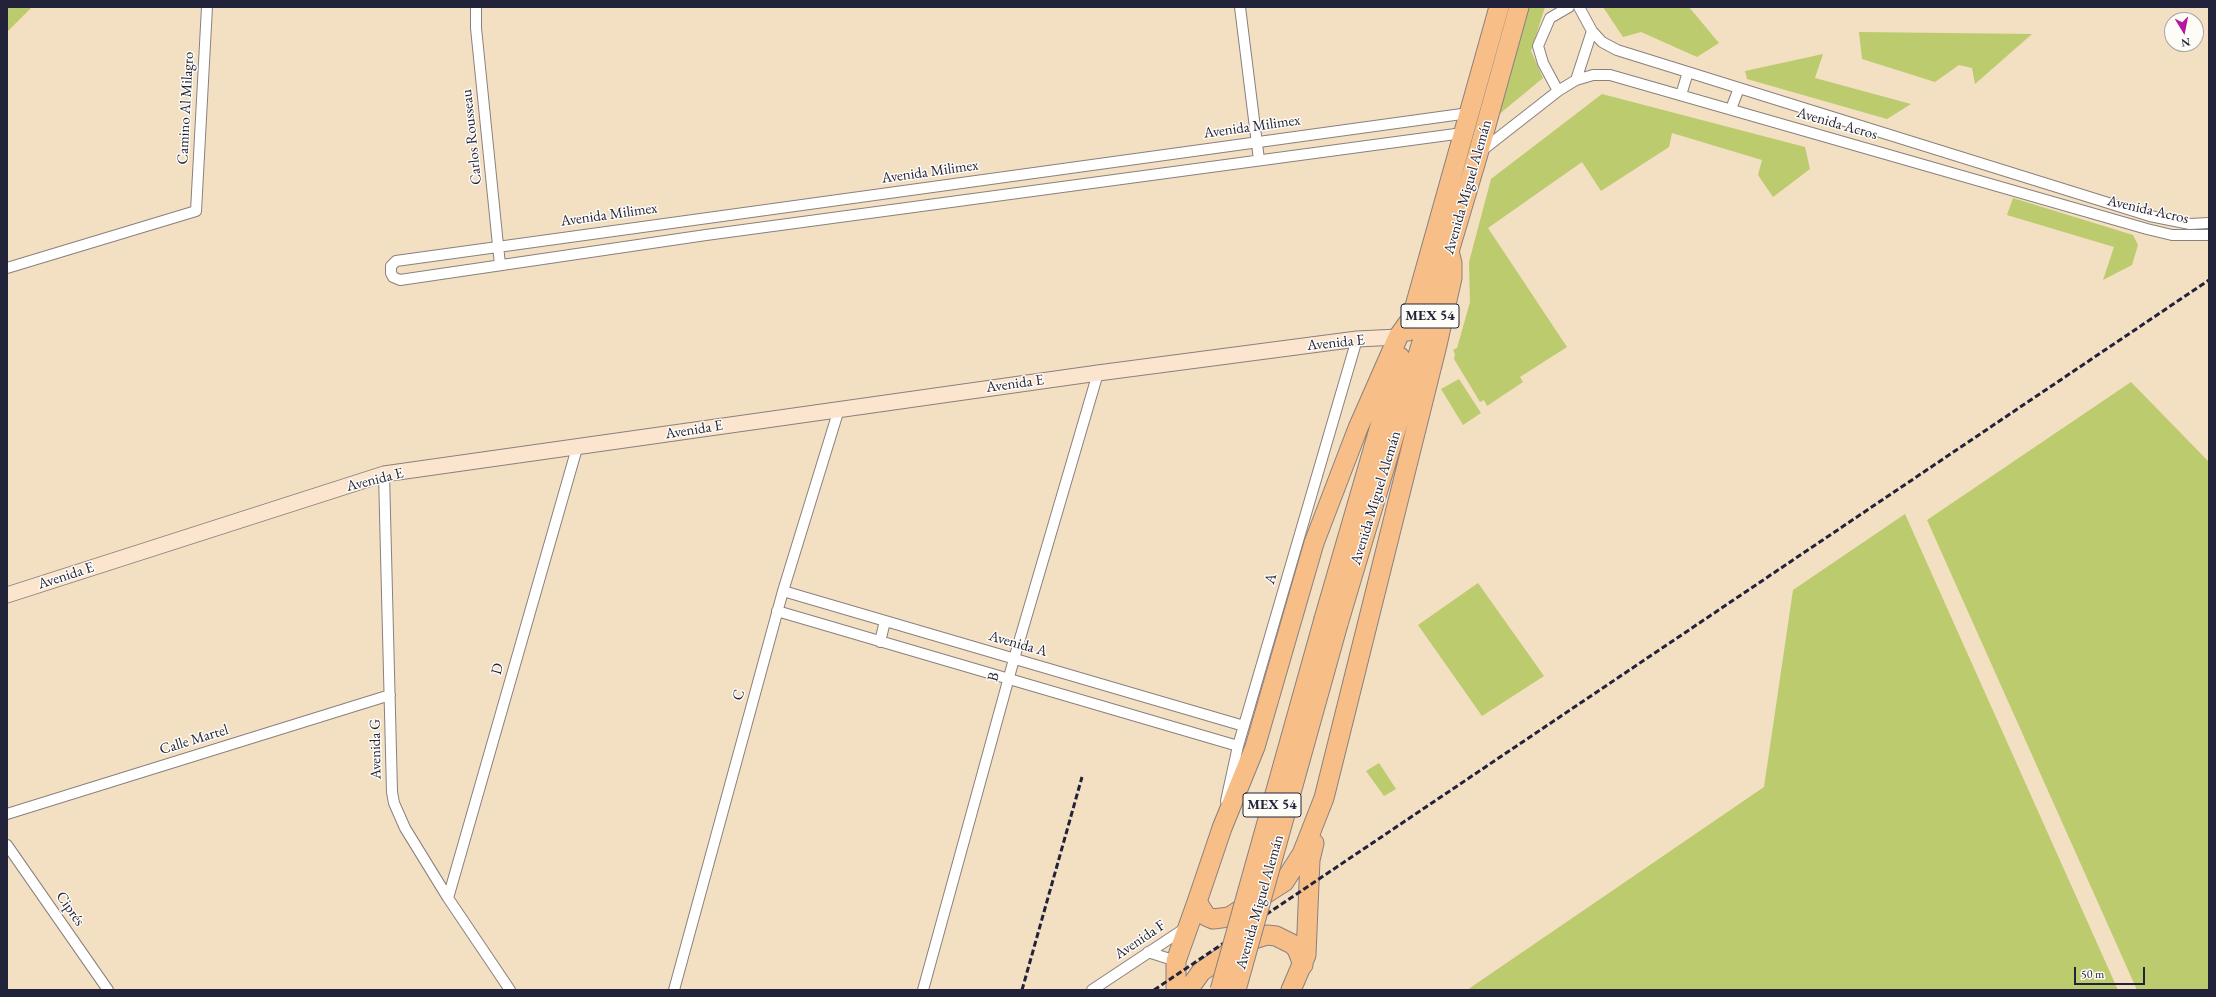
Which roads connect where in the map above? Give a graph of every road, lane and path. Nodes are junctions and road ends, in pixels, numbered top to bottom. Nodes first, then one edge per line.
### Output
1 (207, 7) edge
2 (476, 7) edge
3 (1240, 7) edge
4 (1499, 7) edge
5 (1519, 7) edge
6 (1570, 7) edge
7 (1579, 7) edge
8 (1592, 31) junction
9 (1688, 72) junction
10 (1576, 80) junction
11 (1739, 88) junction
12 (1558, 91) junction
13 (1681, 95) junction
14 (1731, 110) junction
15 (1469, 113) junction
16 (1463, 133) junction
17 (1256, 142) junction
18 (1478, 154) junction
19 (1259, 160) junction
20 (2209, 223) edge
21 (2209, 235) edge
22 (497, 246) junction
23 (1449, 251) junction
24 (500, 265) junction
25 (7, 268) edge
26 (1411, 319) junction
27 (1398, 337) junction
28 (1357, 340) junction
29 (1098, 373) junction
30 (839, 409) junction
31 (577, 448) junction
32 (384, 474) junction
33 (783, 591) junction
34 (7, 595) edge
35 (777, 611) junction
36 (885, 621) junction
37 (1331, 622) junction
38 (880, 642) junction
39 (1014, 659) junction
40 (1009, 680) junction
41 (390, 695) junction
42 (1244, 726) junction
43 (1238, 746) junction
44 (1324, 798) junction
45 (7, 814) edge
46 (1222, 828) junction
47 (7, 845) edge
48 (448, 898) junction
49 (1201, 909) junction
50 (1186, 927) junction
51 (1148, 952) junction
52 (1176, 961) junction
53 (1302, 965) junction
54 (108, 990) edge
55 (510, 990) edge
56 (674, 990) edge
57 (923, 990) edge
58 (1092, 990) edge
59 (1176, 990) edge
60 (1188, 990) edge
61 (1220, 990) edge
62 (1236, 990) edge
63 (1291, 990) edge

1 - 25 street, Camino Al Milagro
2 - 22 street, Carlos Rousseau
3 - 17 street
4 - 15 highway, Avenida Miguel Alemán / MEX 54
5 - 18 highway, Avenida Miguel Alemán / MEX 54
6 - 12 street
7 - 8 street, Avenida Acros
8 - 9 street, Avenida Acros
8 - 10 street
9 - 11 street, Avenida Acros
9 - 13 street
10 - 12 street, Avenida Acros
10 - 13 street, Avenida Acros
11 - 14 street
11 - 20 street, Avenida Acros
12 - 18 street, Avenida Acros
13 - 14 street, Avenida Acros
14 - 21 street, Avenida Acros
15 - 16 highway, Avenida Miguel Alemán / MEX 54
15 - 17 street, Avenida Milimex
16 - 19 street
16 - 26 highway, Avenida Miguel Alemán / MEX 54
17 - 19 street
17 - 22 street, Avenida Milimex
18 - 23 highway, Avenida Miguel Alemán / MEX 54
19 - 24 street
22 - 24 street, Carlos Rousseau
22 - 24 street, Avenida Milimex
23 - 37 highway, Avenida Miguel Alemán / MEX 54
23 - 44 highway
26 - 27 highway
26 - 37 highway, Avenida Miguel Alemán / MEX 54
27 - 28 main road, Avenida E
27 - 46 highway
28 - 29 main road, Avenida E
28 - 42 street, A
29 - 30 main road, Avenida E
29 - 39 street, B
30 - 31 main road, Avenida E
30 - 33 street, C
31 - 32 main road, Avenida E
31 - 48 street, D
32 - 34 main road, Avenida E
32 - 41 street, Avenida G
33 - 35 street, C
33 - 36 street, Avenida A
35 - 38 street
35 - 56 street, C
36 - 38 street
36 - 39 street, Avenida A
37 - 61 highway, Avenida Miguel Alemán / MEX 54, bridge
37 - 62 highway, Avenida Miguel Alemán / MEX 54, bridge
38 - 40 street
39 - 40 street, B
39 - 42 street, Avenida A
40 - 43 street
40 - 57 street, B
41 - 45 street, Calle Martel
41 - 48 street, Avenida G
42 - 43 street, A
43 - 46 street, A
44 - 49 highway
44 - 53 highway
46 - 49 highway
47 - 54 street, Ciprés
48 - 55 street, Avenida G
49 - 50 highway
50 - 51 street, Avenida F
50 - 52 highway
51 - 52 street
51 - 58 street, Avenida F
52 - 59 highway
53 - 60 highway
53 - 63 highway

